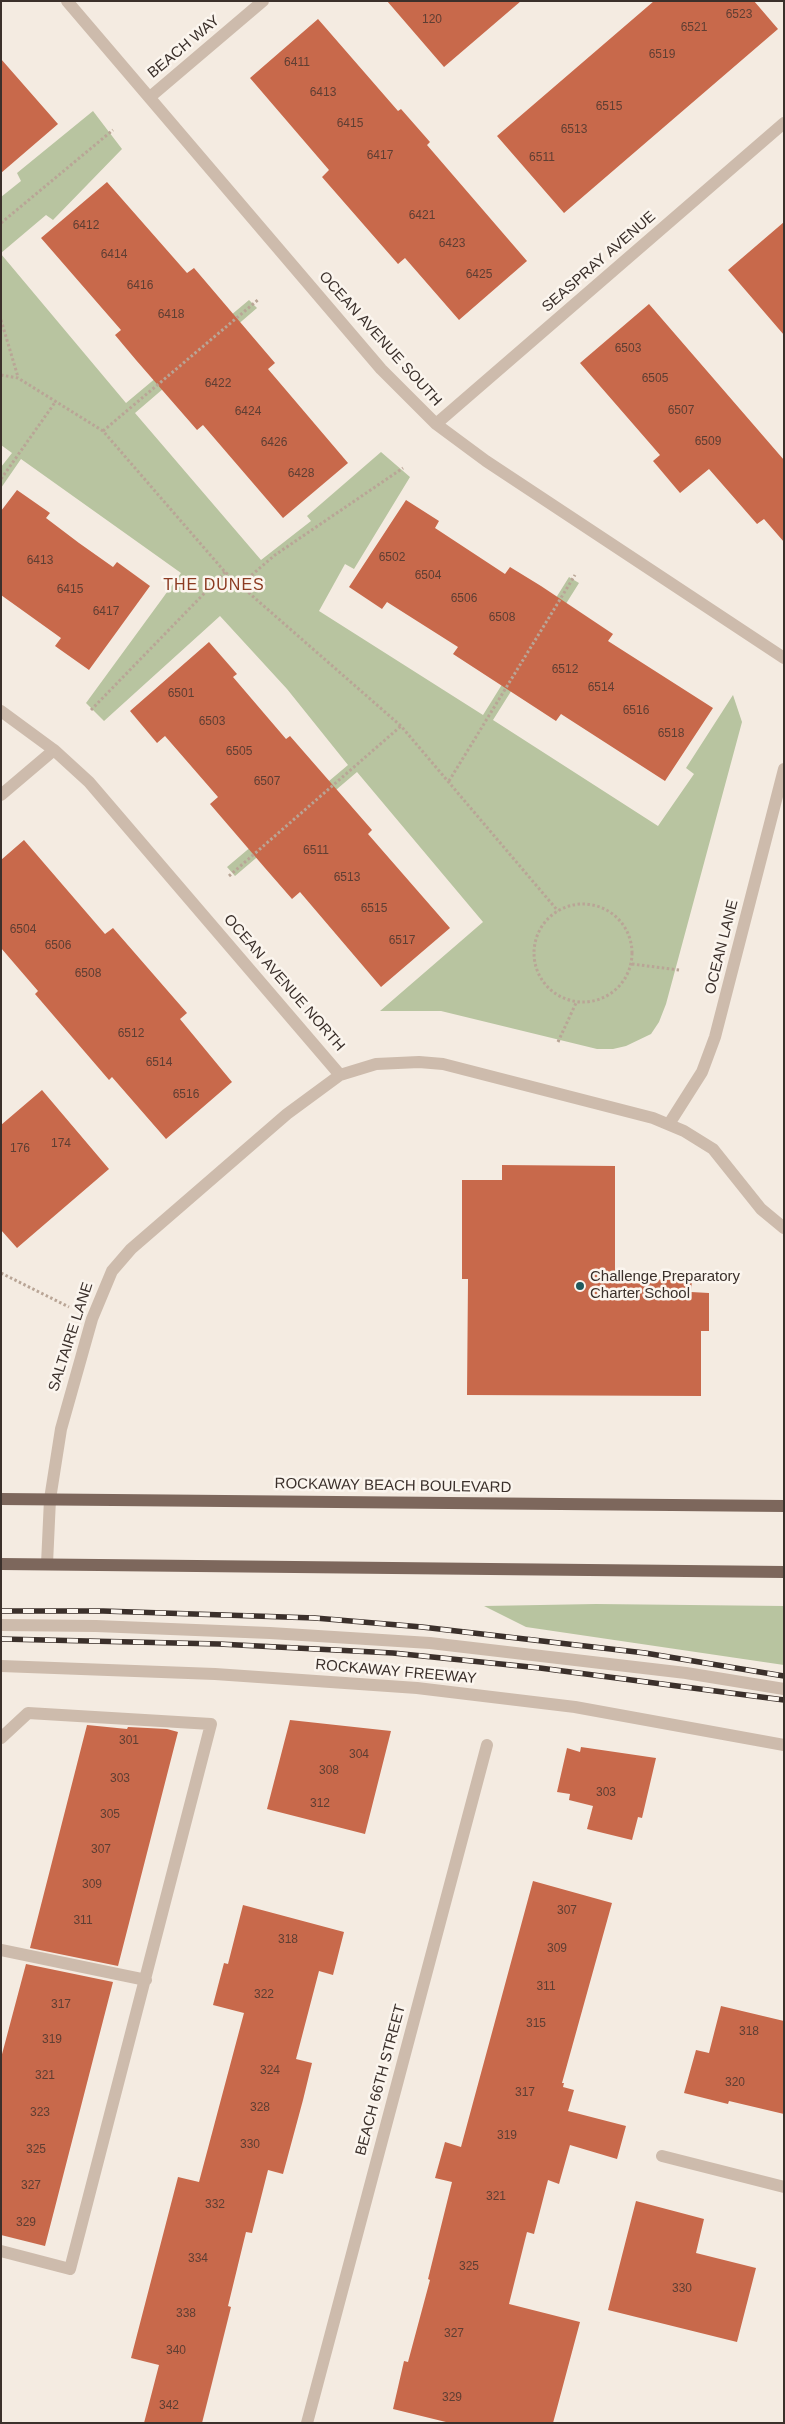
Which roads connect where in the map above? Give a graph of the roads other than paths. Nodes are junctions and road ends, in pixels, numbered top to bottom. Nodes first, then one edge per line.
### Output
1 (67, 1) edge
2 (263, 1) edge
3 (150, 98) junction
4 (784, 124) edge
5 (436, 424) junction
6 (784, 658) edge
7 (1, 711) edge
8 (54, 750) junction
9 (784, 769) edge
10 (1, 795) edge
11 (340, 1075) junction
12 (669, 1124) junction
13 (784, 1228) edge
14 (1, 1498) edge
15 (50, 1499) junction
16 (784, 1506) edge
17 (1, 1564) edge
18 (47, 1564) junction
19 (784, 1572) edge
20 (1, 1625) edge
21 (1, 1666) edge
22 (784, 1689) edge
23 (1, 1738) edge
24 (487, 1745) dead end
25 (784, 1745) edge
26 (1, 1950) edge
27 (146, 1980) junction
28 (662, 2156) dead end
29 (784, 2188) edge
30 (1, 2251) edge
31 (307, 2423) edge

1 - 3 street, OCEAN AVENUE SOUTH
2 - 3 street, BEACH WAY
3 - 5 street, OCEAN AVENUE SOUTH
4 - 5 street, SEASPRAY AVENUE
5 - 6 street, OCEAN AVENUE SOUTH
7 - 8 street, OCEAN AVENUE NORTH
8 - 10 street
8 - 11 street, OCEAN AVENUE NORTH
9 - 12 street, OCEAN LANE
11 - 12 street, OCEAN AVENUE NORTH
11 - 15 street, SALTAIRE LANE
12 - 13 street, OCEAN AVENUE NORTH
14 - 15 main road, ROCKAWAY BEACH BOULEVARD
15 - 16 main road, ROCKAWAY BEACH BOULEVARD
15 - 18 street, SALTAIRE LANE
17 - 18 main road
18 - 19 main road
20 - 22 street, ROCKAWAY FREEWAY
21 - 25 street, ROCKAWAY FREEWAY
23 - 27 street
24 - 31 street, BEACH 66TH STREET
26 - 27 street
27 - 30 street
28 - 29 street

